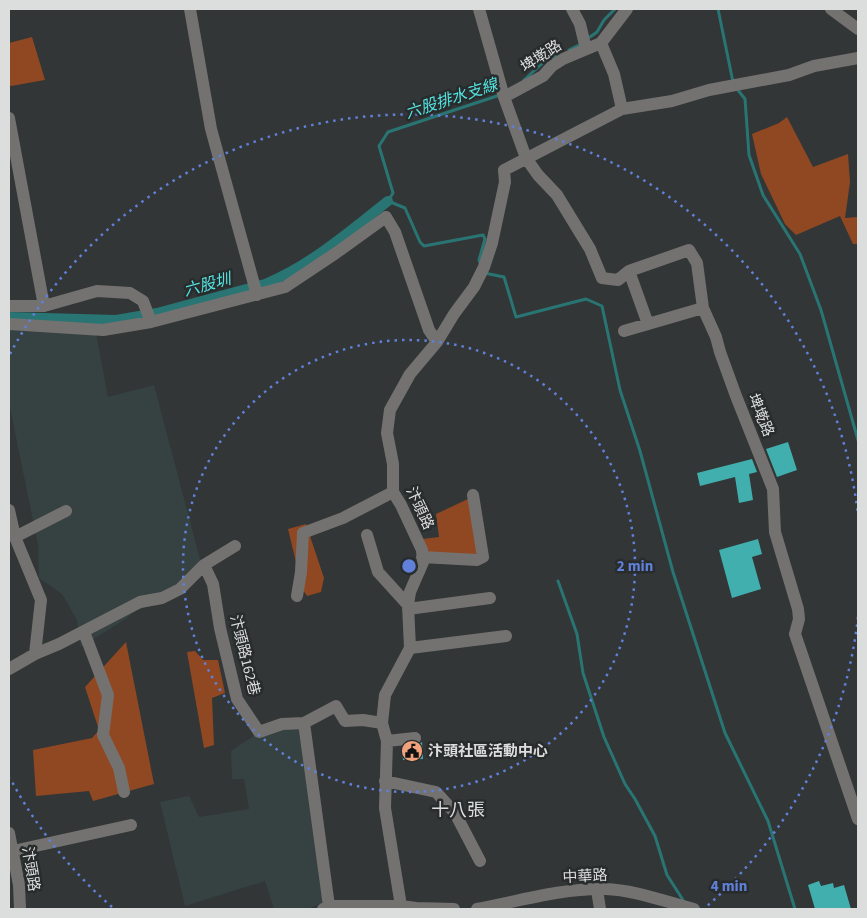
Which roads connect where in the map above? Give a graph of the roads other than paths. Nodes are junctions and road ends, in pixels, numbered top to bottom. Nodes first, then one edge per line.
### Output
1 (190, 9) edge
2 (479, 9) edge
3 (572, 9) edge
4 (627, 9) edge
5 (831, 9) edge
6 (858, 28) edge
7 (601, 44) junction
8 (586, 49) junction
9 (858, 58) edge
10 (504, 97) junction
11 (622, 109) junction
12 (9, 118) edge
13 (526, 158) junction
14 (629, 271) junction
15 (255, 288) junction
16 (9, 306) edge
17 (44, 306) junction
18 (703, 308) junction
19 (150, 320) junction
20 (9, 324) edge
21 (648, 324) junction
22 (624, 331) dead end
23 (437, 342) junction
24 (393, 492) junction
25 (473, 495) dead end
26 (9, 510) edge
27 (66, 511) dead end
28 (367, 535) dead end
29 (15, 537) junction
30 (235, 546) dead end
31 (422, 557) junction
32 (204, 564) junction
33 (297, 596) dead end
34 (490, 598) dead end
35 (408, 607) junction
36 (84, 632) junction
37 (506, 636) dead end
38 (410, 648) junction
39 (35, 654) junction
40 (9, 669) edge
41 (304, 722) junction
42 (382, 724) junction
43 (415, 738) dead end
44 (387, 740) junction
45 (385, 781) junction
46 (124, 792) dead end
47 (858, 819) edge
48 (131, 825) dead end
49 (9, 833) edge
50 (13, 851) junction
51 (480, 861) dead end
52 (596, 890) junction
53 (400, 906) junction
54 (326, 908) edge
55 (20, 909) edge
56 (416, 909) edge
57 (454, 909) edge
58 (477, 909) edge
59 (600, 909) edge
60 (694, 909) edge

1 - 15 street
2 - 10 street
3 - 8 street
4 - 7 street
5 - 6 street
7 - 8 street, 埤墘路
7 - 11 street
8 - 10 street, 埤墘路
9 - 11 street
10 - 13 street, 埤墘路
11 - 13 street
12 - 17 street
13 - 14 street, 埤墘路
13 - 23 street, 汴頭路
14 - 18 street, 埤墘路
14 - 21 street
15 - 19 street
15 - 23 street
16 - 17 street
17 - 19 street
18 - 21 street
18 - 47 street, 埤墘路
19 - 20 street
21 - 22 street
23 - 24 street, 汴頭路
24 - 31 street, 汴頭路
24 - 33 street
25 - 31 street
26 - 29 street
27 - 29 street
28 - 35 street
29 - 39 street
30 - 32 street
31 - 35 street
32 - 36 street
32 - 41 street, 汴頭路162巷
34 - 35 street
35 - 38 street
36 - 39 street
36 - 46 street
37 - 38 street
38 - 42 street
39 - 40 street
41 - 42 street, 汴頭路162巷
41 - 54 street
42 - 44 street
43 - 44 street
44 - 45 street
45 - 51 street
45 - 53 street
48 - 50 street
49 - 50 street, 汴頭路
50 - 55 street, 汴頭路
52 - 58 street, 中華路
52 - 59 street
52 - 60 street, 中華路
53 - 54 street
53 - 56 street
56 - 57 street

